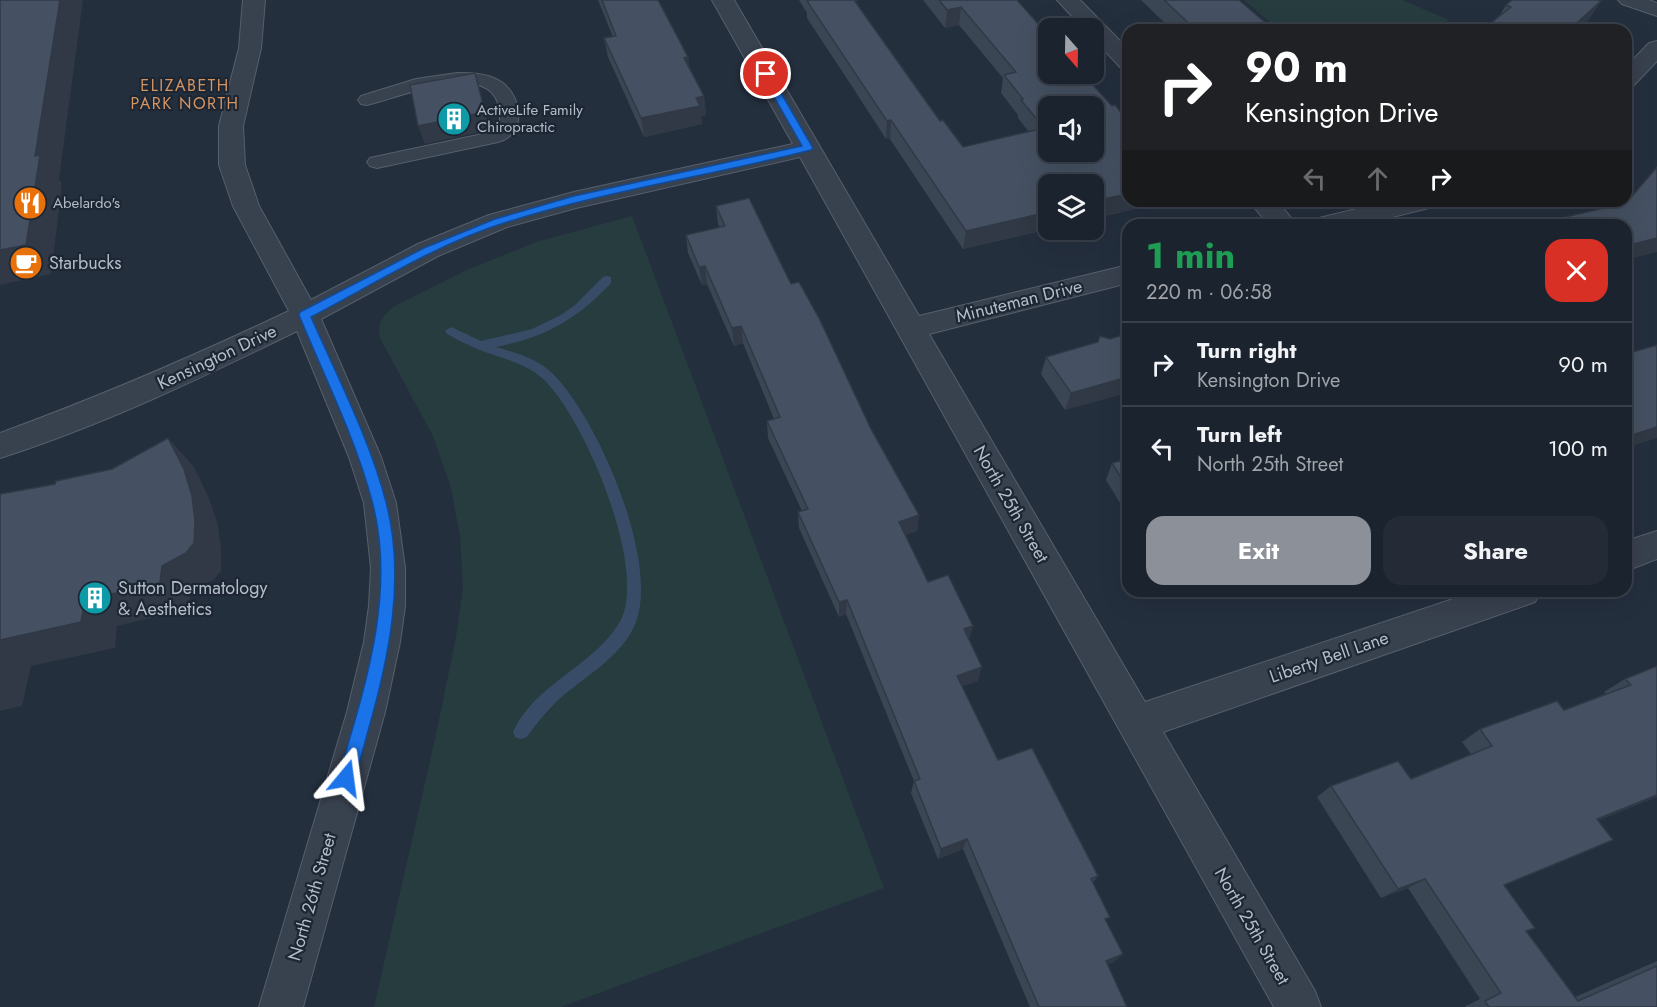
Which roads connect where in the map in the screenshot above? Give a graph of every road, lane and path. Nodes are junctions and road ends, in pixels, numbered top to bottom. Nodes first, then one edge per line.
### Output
1 (254, 0) edge
2 (723, 0) edge
3 (1068, 0) edge
4 (1629, 0) edge
5 (1657, 10) edge
6 (1657, 48) edge
7 (1122, 56) edge
8 (1632, 74) edge
9 (367, 100) dead end
10 (808, 148) junction
11 (377, 162) dead end
12 (1268, 207) edge
13 (1399, 207) edge
14 (1278, 219) edge
15 (1349, 219) edge
16 (1122, 275) edge
17 (305, 315) junction
18 (911, 328) junction
19 (0, 446) edge
20 (1657, 545) edge
21 (1632, 554) edge
22 (1505, 597) edge
23 (1136, 723) junction
24 (281, 1007) edge
25 (1299, 1007) edge

1 - 17 street, North 26th Street
2 - 10 street, North 25th Street
3 - 7 street
4 - 5 street
6 - 8 street
9 - 11 lane
10 - 17 street, Kensington Drive
10 - 18 street, North 25th Street
12 - 14 street
13 - 15 street
16 - 18 street, Minuteman Drive
17 - 19 street, Kensington Drive
17 - 24 street, North 26th Street
18 - 23 street, North 25th Street
20 - 21 street
22 - 23 street, Liberty Bell Lane
23 - 25 street, North 25th Street

